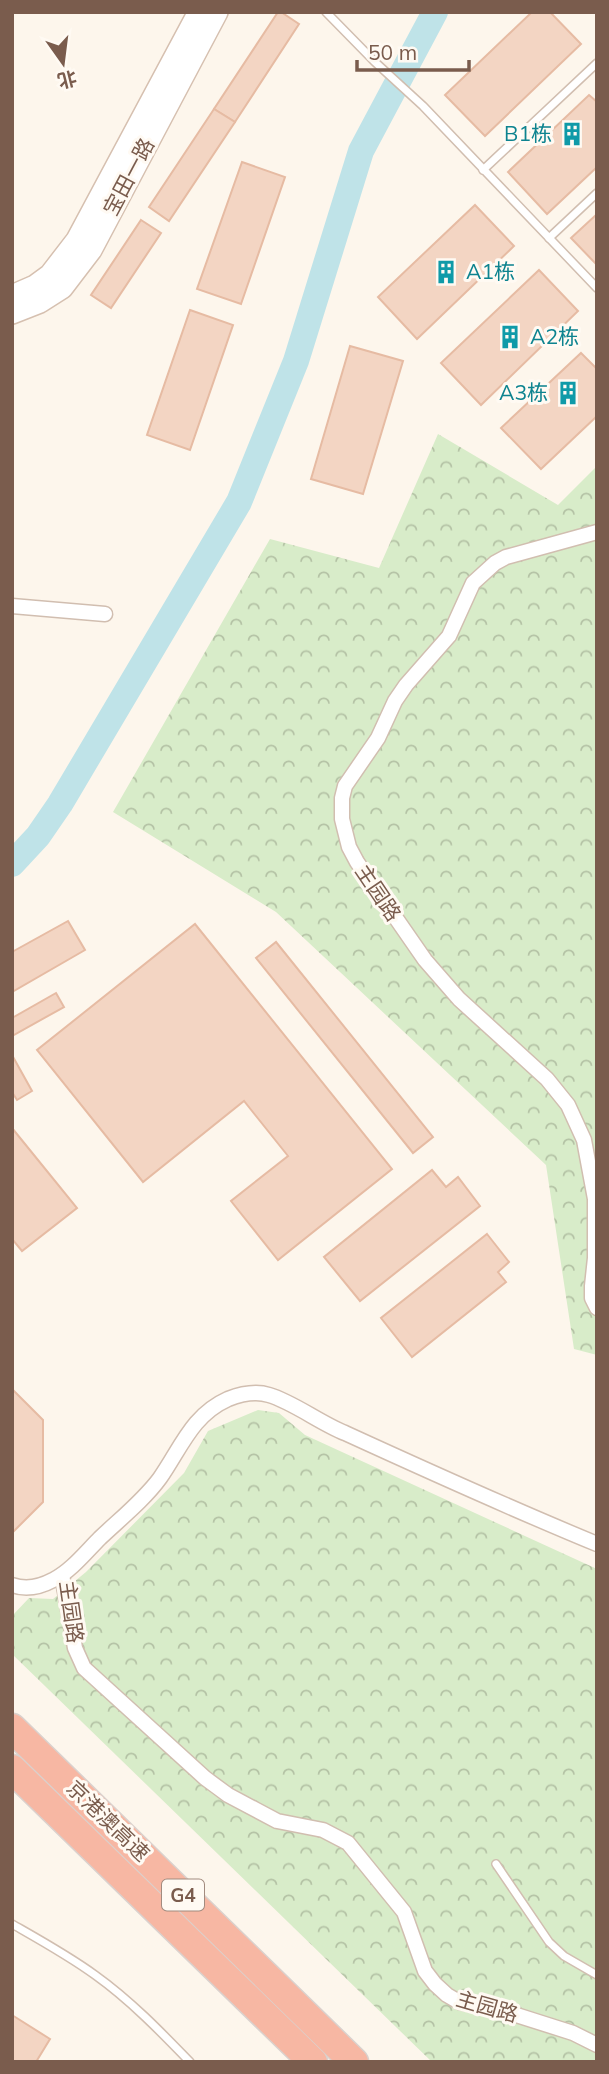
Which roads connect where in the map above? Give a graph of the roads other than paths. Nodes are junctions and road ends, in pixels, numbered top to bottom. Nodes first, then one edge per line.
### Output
1 (199, 12) edge
2 (216, 12) edge
3 (326, 12) edge
4 (595, 67) edge
5 (483, 170) junction
6 (597, 193) edge
7 (549, 238) junction
8 (597, 288) edge
9 (12, 296) edge
10 (12, 313) edge
11 (597, 532) edge
12 (12, 607) edge
13 (104, 614) dead end
14 (597, 1308) edge
15 (597, 1544) edge
16 (62, 1575) junction
17 (12, 1585) edge
18 (12, 1728) edge
19 (12, 1769) edge
20 (496, 1864) dead end
21 (12, 1924) edge
22 (597, 1975) edge
23 (597, 2045) edge
24 (190, 2062) edge
25 (313, 2062) edge
26 (354, 2062) edge

1 - 9 main road, 宝田一路
2 - 10 main road, 宝田一路
3 - 5 lane
4 - 5 lane
5 - 7 lane
6 - 7 lane
7 - 8 lane
11 - 14 street, 主园路
12 - 13 street
15 - 16 street, 主园路
16 - 17 street
16 - 23 street, 主园路
18 - 26 highway, 京港澳高速 / G4
19 - 25 highway, 京港澳高速 / G4
20 - 22 lane
21 - 24 lane

